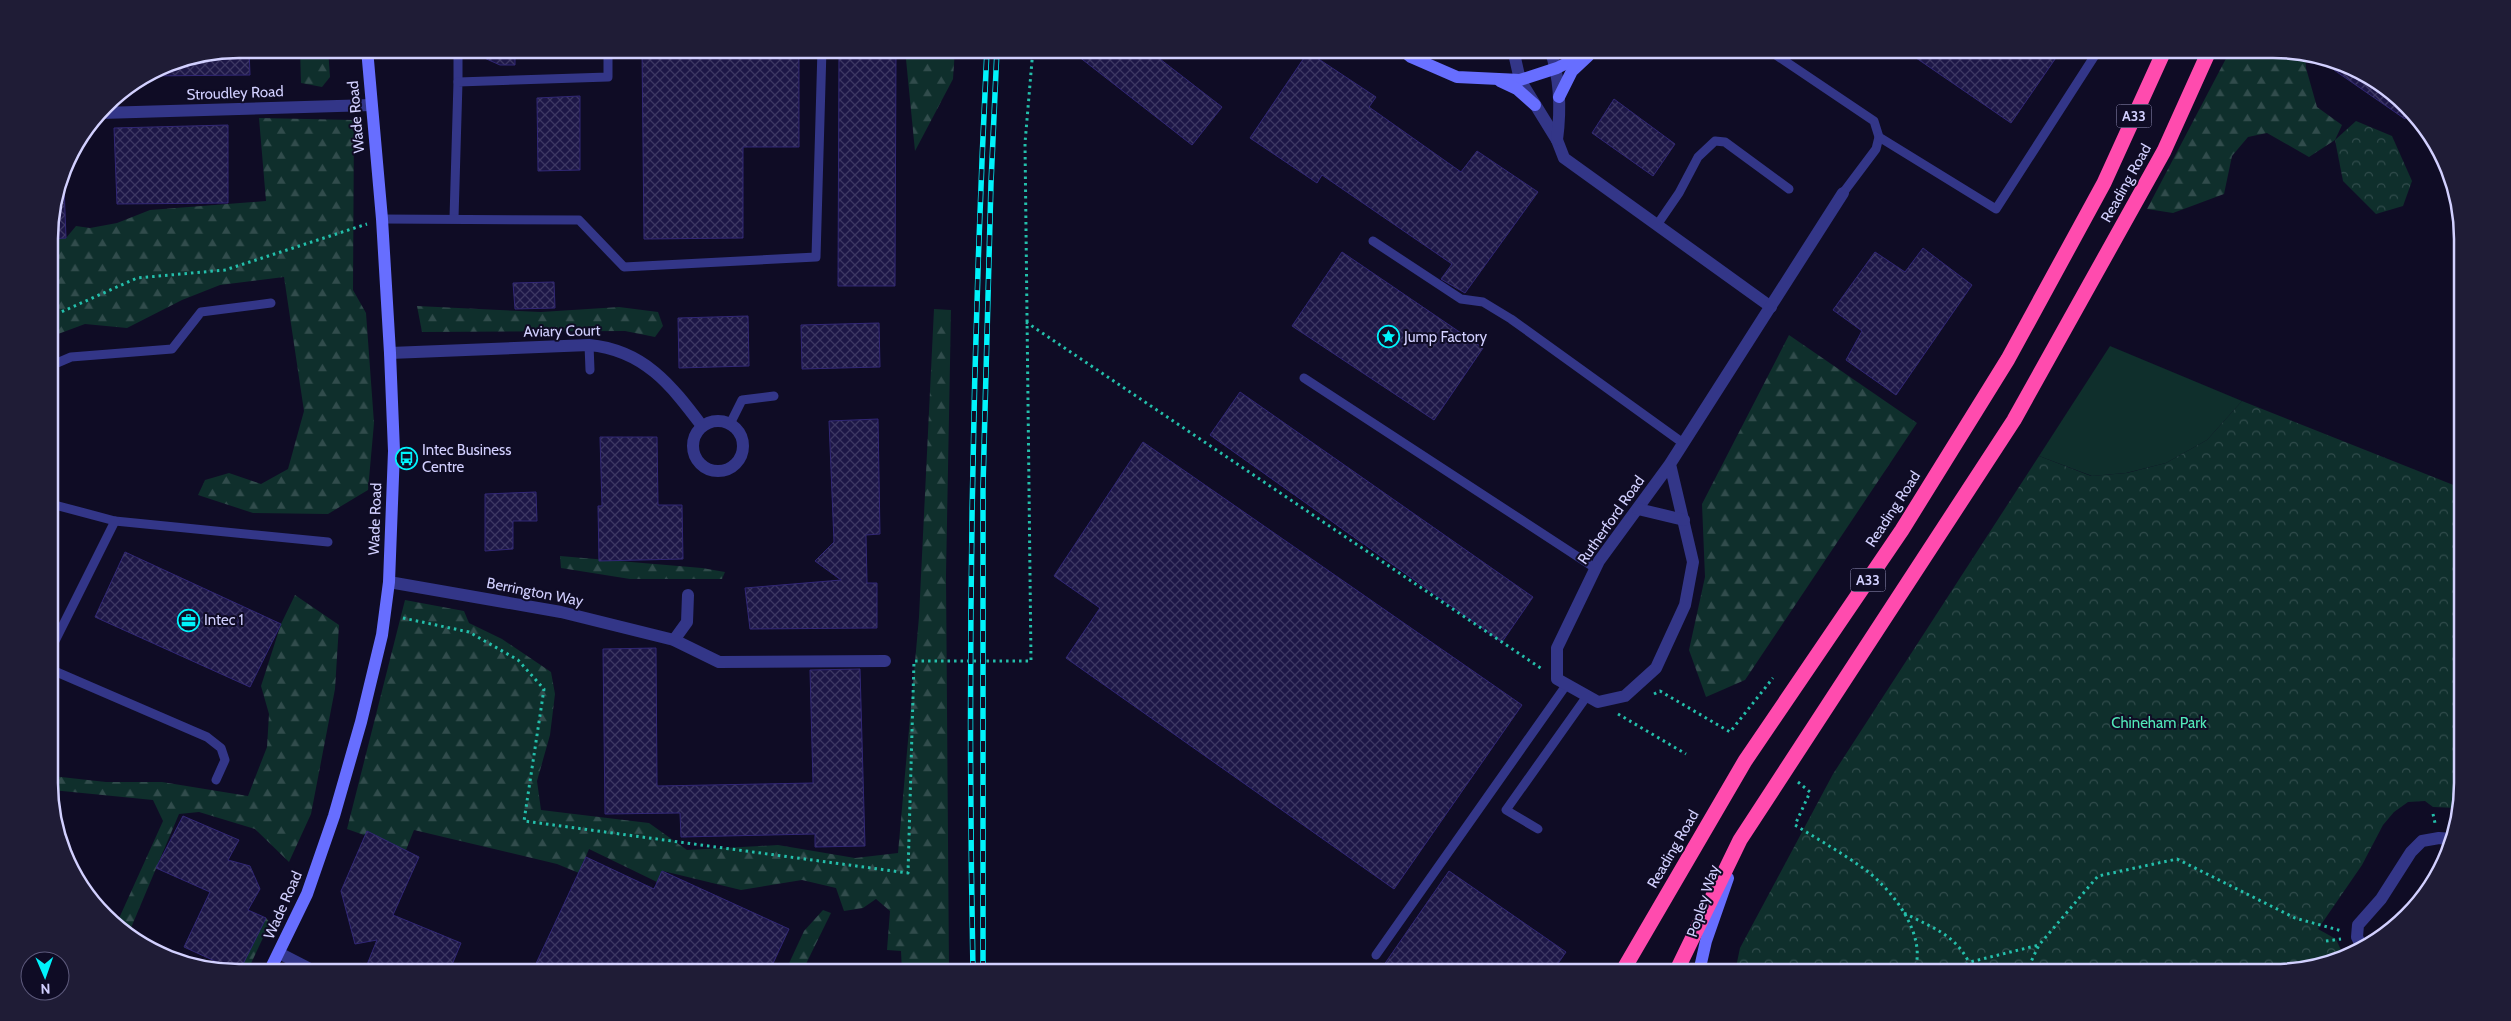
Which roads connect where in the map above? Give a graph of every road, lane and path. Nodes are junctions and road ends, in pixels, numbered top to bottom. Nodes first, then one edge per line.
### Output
1 (368, 58) edge
2 (458, 58) edge
3 (608, 58) edge
4 (822, 58) edge
5 (1032, 58) edge
6 (1413, 58) edge
7 (1515, 58) edge
8 (1553, 58) edge
9 (1577, 58) edge
10 (1586, 58) edge
11 (1780, 58) edge
12 (2093, 58) edge
13 (2161, 58) edge
14 (2206, 58) edge
15 (1557, 68) junction
16 (1495, 79) junction
17 (1520, 80) junction
18 (458, 82) junction
19 (1559, 97) junction
20 (371, 105) junction
21 (1535, 105) junction
22 (110, 112) edge
23 (1880, 137) junction
24 (1557, 140) junction
25 (1789, 189) dead end
26 (1843, 193) joint
27 (454, 218) junction
28 (382, 219) junction
29 (1657, 225) junction
30 (1372, 241) dead end
31 (271, 303) dead end
32 (1771, 307) junction
33 (58, 313) edge
34 (1026, 322) junction
35 (589, 345) junction
36 (390, 353) junction
37 (58, 363) edge
38 (590, 370) dead end
39 (1304, 378) dead end
40 (774, 396) dead end
41 (730, 424) junction
42 (702, 426) junction
43 (1683, 443) junction
44 (1670, 464) junction
45 (58, 506) edge
46 (1638, 509) junction
47 (1684, 520) junction
48 (115, 521) junction
49 (328, 542) dead end
50 (1595, 568) junction
51 (389, 582) junction
52 (688, 594) dead end
53 (403, 618) dead end
54 (58, 637) edge
55 (674, 640) junction
56 (885, 661) dead end
57 (58, 673) edge
58 (1772, 678) dead end
59 (1562, 682) junction
60 (1653, 694) dead end
61 (1587, 696) junction
62 (1622, 709) dead end
63 (1686, 754) dead end
64 (216, 780) dead end
65 (1798, 782) dead end
66 (1538, 829) dead end
67 (2445, 838) edge
68 (1740, 840) junction
69 (1903, 913) junction
70 (2348, 932) dead end
71 (2359, 941) edge
72 (2039, 945) junction
73 (279, 953) junction
74 (1376, 955) dead end
75 (1970, 962) junction
76 (273, 964) edge
77 (300, 964) edge
78 (1627, 964) edge
79 (1680, 964) edge
80 (1701, 964) edge
81 (1918, 964) edge
82 (1967, 964) edge
83 (2030, 964) edge

1 - 20 street, Wade Road
2 - 18 lane
3 - 18 lane
4 - 27 lane
5 - 34 path
6 - 16 street
7 - 17 street
8 - 15 street
9 - 15 street
10 - 19 street
11 - 23 lane
12 - 23 lane
13 - 78 highway, Reading Road / A33
14 - 68 highway, Reading Road / A33
15 - 17 street
15 - 19 street
16 - 17 street
16 - 21 street
17 - 21 street
18 - 27 lane
19 - 24 street
20 - 22 street, Stroudley Road
20 - 28 street, Wade Road
21 - 24 street
23 - 26 lane
24 - 29 street
25 - 29 lane
26 - 32 street, Rutherford Road
27 - 28 lane
28 - 33 path
28 - 36 street, Wade Road
29 - 32 street
30 - 43 lane
31 - 37 lane
32 - 43 street, Rutherford Road
34 - 53 path
34 - 59 path
35 - 36 street, Aviary Court
35 - 38 lane
35 - 42 street, Aviary Court
36 - 51 street, Wade Road
39 - 50 lane
40 - 41 lane
41 - 42 street
41 - 42 street
43 - 44 street, Rutherford Road
44 - 46 street, Rutherford Road
44 - 47 street
45 - 48 lane
46 - 47 street
46 - 50 street, Rutherford Road
47 - 61 street
48 - 49 lane
48 - 54 lane
50 - 59 street, Rutherford Road
51 - 55 street, Berrington Way
51 - 73 street, Wade Road
52 - 55 street
55 - 56 street, Berrington Way
57 - 64 lane
58 - 60 path
59 - 61 street
59 - 74 lane
61 - 66 lane
62 - 63 path
65 - 69 path
67 - 71 street
68 - 79 highway, Reading Road / A33
68 - 80 street, Popley Way
69 - 75 path
69 - 81 path
70 - 72 path
72 - 75 path
72 - 83 path
73 - 76 street, Wade Road
73 - 77 street
75 - 82 path

